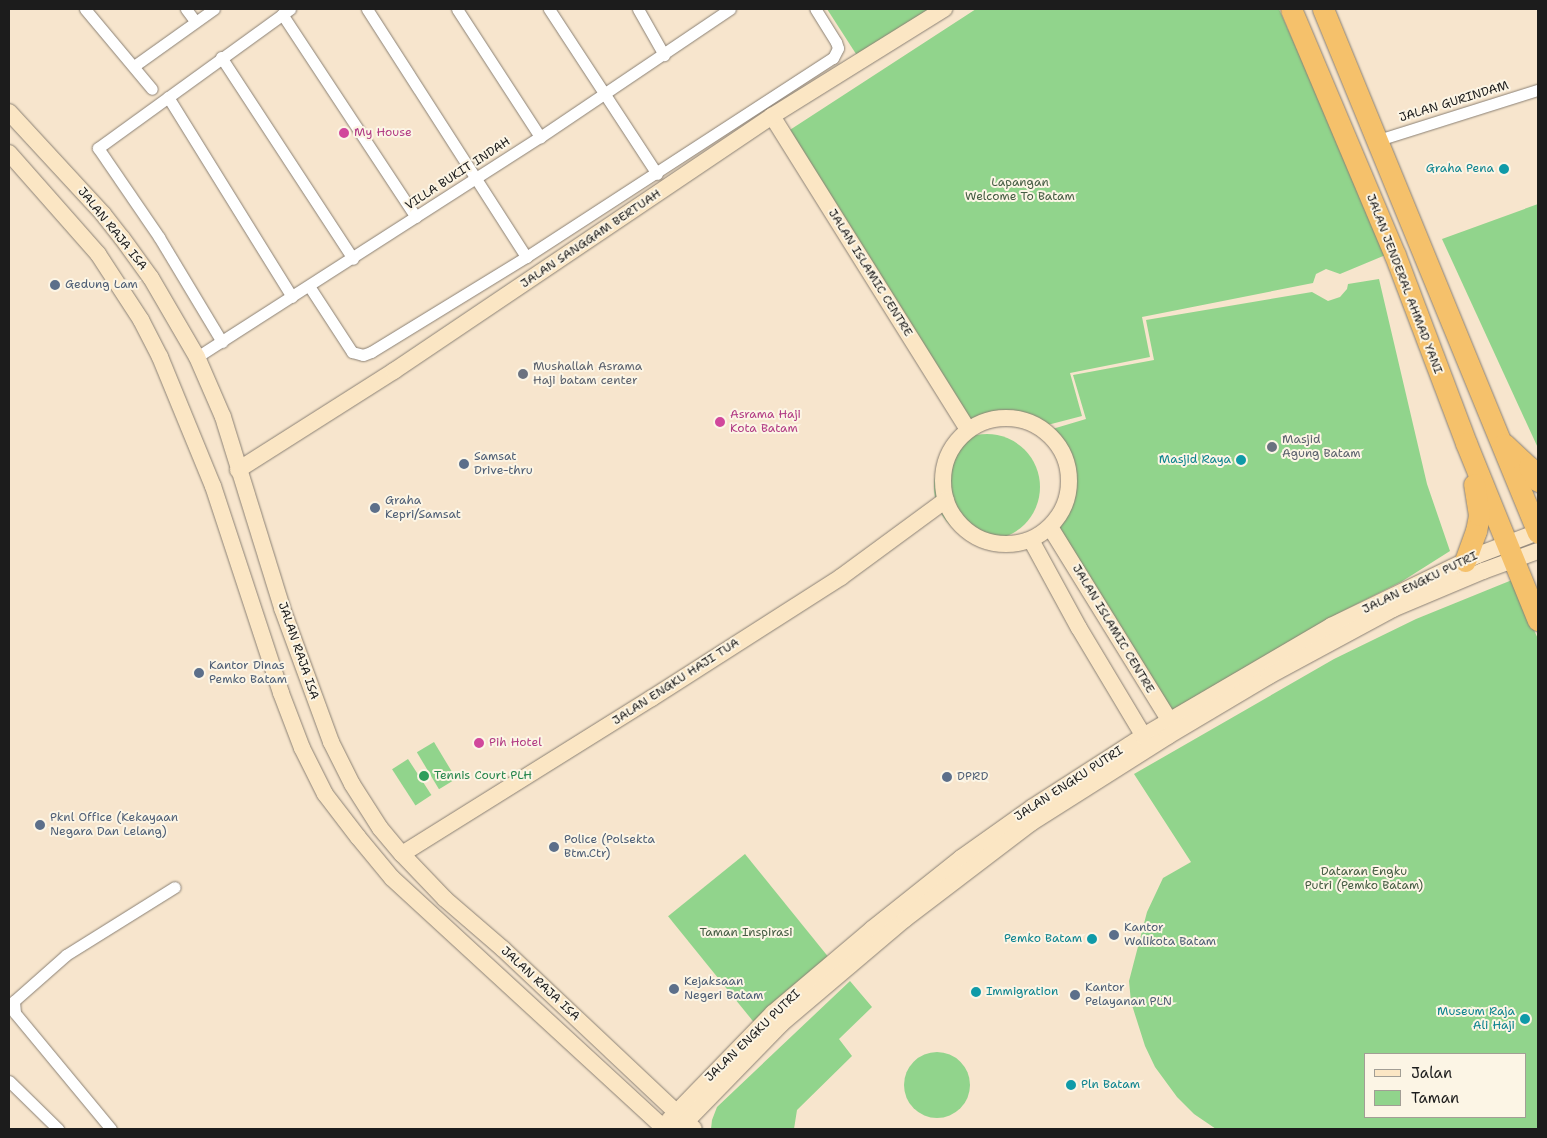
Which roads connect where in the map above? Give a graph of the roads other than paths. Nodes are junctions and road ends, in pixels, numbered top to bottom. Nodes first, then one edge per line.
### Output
1 (84, 9) edge
2 (186, 9) edge
3 (214, 9) edge
4 (367, 9) edge
5 (457, 9) edge
6 (549, 9) edge
7 (638, 9) edge
8 (729, 9) edge
9 (815, 9) edge
10 (944, 9) edge
11 (1291, 9) edge
12 (1322, 9) edge
13 (286, 12) edge
14 (195, 21) junction
15 (664, 54) junction
16 (222, 57) junction
17 (134, 66) junction
18 (152, 89) dead end
19 (1538, 90) edge
20 (603, 93) junction
21 (168, 97) junction
22 (9, 112) edge
23 (772, 116) junction
24 (540, 137) junction
25 (1378, 140) junction
26 (9, 153) edge
27 (657, 174) junction
28 (476, 177) junction
29 (103, 214) junction
30 (416, 216) junction
31 (81, 232) junction
32 (526, 257) junction
33 (352, 259) junction
34 (309, 286) junction
35 (292, 296) junction
36 (222, 342) junction
37 (197, 358) junction
38 (968, 430) junction
39 (1500, 441) junction
40 (1473, 461) junction
41 (238, 470) junction
42 (1538, 481) edge
43 (946, 500) junction
44 (1050, 527) junction
45 (1538, 532) edge
46 (1031, 540) junction
47 (1510, 552) junction
48 (1538, 552) edge
49 (1465, 561) junction
50 (282, 608) junction
51 (256, 617) junction
52 (1538, 620) edge
53 (1173, 726) junction
54 (1147, 742) junction
55 (402, 854) junction
56 (175, 887) dead end
57 (9, 1081) edge
58 (684, 1123) edge
59 (662, 1128) edge
60 (58, 1129) edge
61 (111, 1129) edge

1 - 17 street
2 - 14 street
3 - 14 street
4 - 28 street
5 - 24 street
6 - 20 street
7 - 15 street
8 - 15 street, VILLA BUKIT INDAH
9 - 27 street
10 - 23 main road, JALAN SANGGAM BERTUAH
11 - 40 highway, JALAN JENDERAL AHMAD YANI
12 - 25 highway
13 - 16 street
13 - 30 street
14 - 17 street
15 - 20 street, VILLA BUKIT INDAH
16 - 21 street
16 - 33 street
17 - 18 street
19 - 25 street, JALAN GURINDAM
20 - 24 street, VILLA BUKIT INDAH
20 - 27 street
21 - 35 street
21 - 36 street
22 - 29 main road, JALAN RAJA ISA
23 - 38 main road, JALAN ISLAMIC CENTRE
23 - 41 main road, JALAN SANGGAM BERTUAH
24 - 28 street, VILLA BUKIT INDAH
25 - 39 highway
26 - 31 main road, JALAN RAJA ISA
27 - 32 street
28 - 30 street, VILLA BUKIT INDAH
28 - 32 street
29 - 31 main road
29 - 37 main road, JALAN RAJA ISA
30 - 33 street, VILLA BUKIT INDAH
31 - 51 main road, JALAN RAJA ISA
32 - 34 street
33 - 34 street, VILLA BUKIT INDAH
34 - 35 street, VILLA BUKIT INDAH
35 - 36 street, VILLA BUKIT INDAH
36 - 37 street, VILLA BUKIT INDAH
37 - 41 main road, JALAN RAJA ISA
38 - 43 main road
38 - 44 main road
39 - 42 highway
39 - 45 highway
40 - 47 highway, JALAN JENDERAL AHMAD YANI
40 - 49 highway
41 - 50 main road, JALAN RAJA ISA
43 - 46 main road
43 - 55 main road, JALAN ENGKU HAJI TUA
44 - 46 main road
44 - 53 main road, JALAN ISLAMIC CENTRE
45 - 47 main road, JALAN ENGKU PUTRI
46 - 54 main road
47 - 48 main road, JALAN ENGKU PUTRI
47 - 49 main road, JALAN ENGKU PUTRI
47 - 52 highway, JALAN JENDERAL AHMAD YANI
47 - 53 main road, JALAN ENGKU PUTRI
49 - 53 main road, JALAN ENGKU PUTRI
50 - 51 main road
50 - 55 main road, JALAN RAJA ISA
51 - 59 main road, JALAN RAJA ISA
53 - 54 main road, JALAN ENGKU PUTRI
54 - 58 main road, JALAN ENGKU PUTRI
55 - 58 main road, JALAN RAJA ISA
56 - 61 street
57 - 60 street
58 - 59 main road, JALAN ENGKU PUTRI

